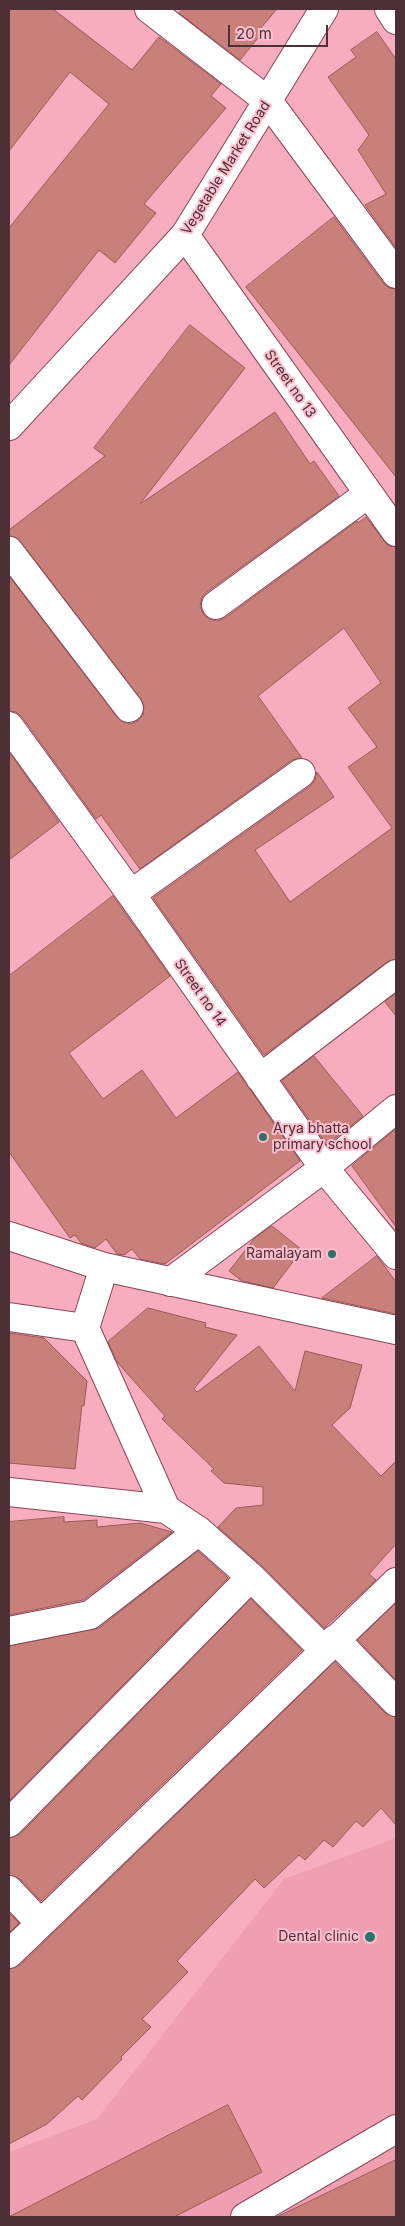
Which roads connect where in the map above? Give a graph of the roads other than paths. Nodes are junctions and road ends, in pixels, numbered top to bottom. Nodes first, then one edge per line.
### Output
1 (149, 9) edge
2 (324, 9) edge
3 (389, 9) edge
4 (396, 20) edge
5 (268, 101) junction
6 (185, 235) junction
7 (396, 274) edge
8 (9, 426) edge
9 (368, 494) junction
10 (396, 532) edge
11 (9, 551) edge
12 (216, 605) dead end
13 (129, 708) dead end
14 (9, 726) edge
15 (301, 773) dead end
16 (131, 894) junction
17 (396, 974) edge
18 (260, 1078) junction
19 (396, 1109) edge
20 (324, 1168) junction
21 (9, 1236) edge
22 (396, 1255) edge
23 (104, 1268) junction
24 (170, 1282) junction
25 (9, 1317) edge
26 (85, 1328) junction
27 (396, 1330) edge
28 (9, 1492) edge
29 (166, 1509) junction
30 (199, 1531) junction
31 (251, 1577) junction
32 (396, 1582) edge
33 (9, 1631) edge
34 (330, 1644) junction
35 (396, 1702) edge
36 (9, 1823) edge
37 (9, 1890) edge
38 (40, 1923) junction
39 (9, 1954) edge
40 (396, 2130) edge
41 (245, 2217) edge

1 - 5 street
2 - 5 street, Vegetable Market Road
3 - 4 street
5 - 6 street, Vegetable Market Road
5 - 7 street
6 - 8 street, Vegetable Market Road
6 - 9 street, Street no 13
9 - 10 street, Street no 13
9 - 12 street
11 - 13 street
14 - 16 street, Street no 14
15 - 16 street
16 - 18 street, Street no 14
17 - 18 street
18 - 20 street, Street no 14
19 - 20 street
20 - 22 street, Street no 14
20 - 24 street
21 - 23 street
23 - 24 street
23 - 26 street
24 - 27 street
25 - 26 street
26 - 29 street
28 - 29 street
29 - 30 street
30 - 31 street
30 - 33 street
31 - 34 street
31 - 36 street
32 - 34 street
34 - 35 street
34 - 38 street
37 - 38 street
38 - 39 street
40 - 41 street

